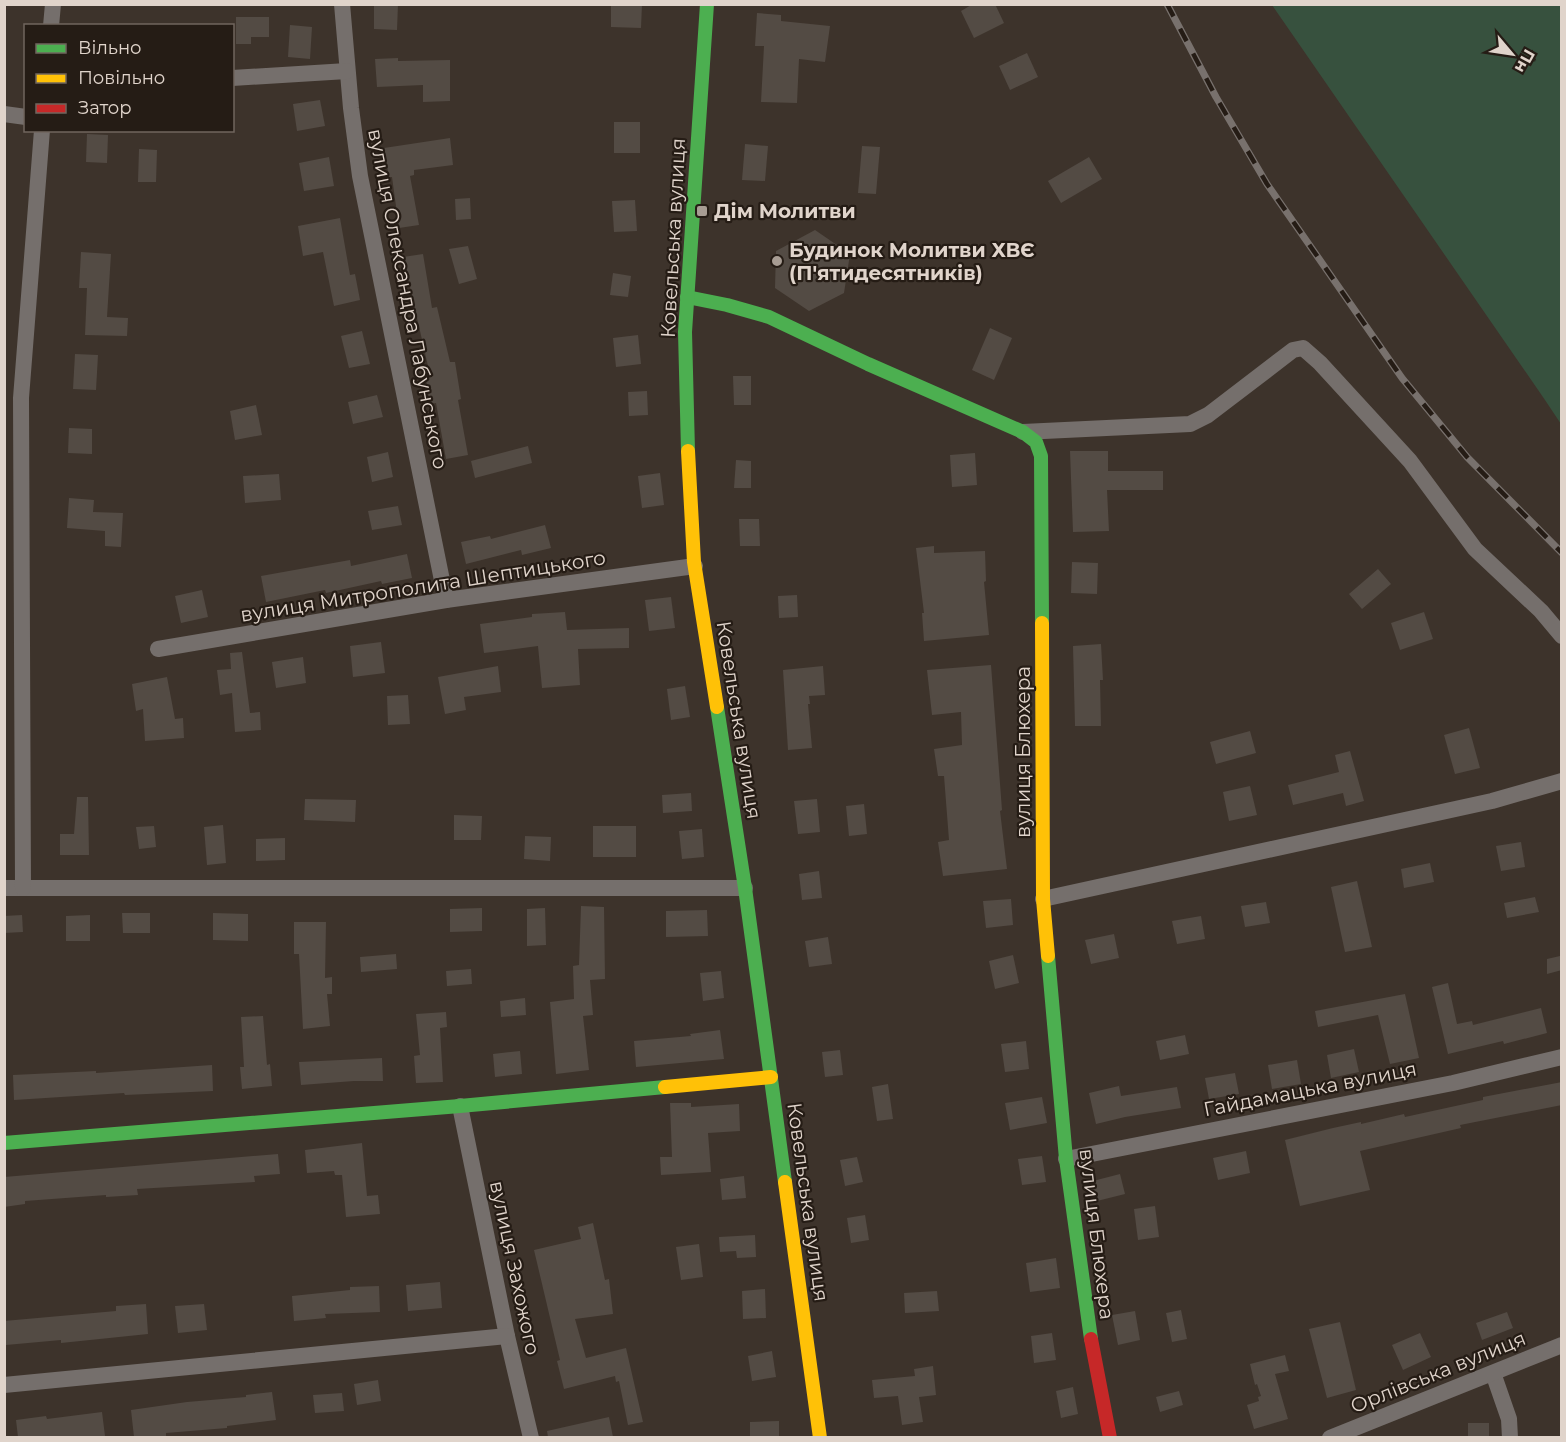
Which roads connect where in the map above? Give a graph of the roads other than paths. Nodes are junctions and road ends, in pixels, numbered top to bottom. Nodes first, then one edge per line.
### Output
1 (53, 4) edge
2 (342, 4) edge
3 (707, 4) edge
4 (51, 24) edge
5 (347, 71) junction
6 (234, 78) edge
7 (4, 114) edge
8 (24, 117) edge
9 (42, 132) edge
10 (687, 297) junction
11 (1023, 432) junction
12 (695, 566) junction
13 (446, 600) junction
14 (1562, 636) edge
15 (158, 649) dead end
16 (1562, 781) edge
17 (4, 888) edge
18 (23, 888) junction
19 (746, 888) junction
20 (1043, 899) junction
21 (1562, 1057) edge
22 (771, 1077) junction
23 (460, 1106) junction
24 (4, 1143) edge
25 (1066, 1159) junction
26 (507, 1336) junction
27 (1562, 1345) edge
28 (1493, 1373) junction
29 (4, 1385) edge
30 (531, 1437) edge
31 (820, 1437) edge
32 (1110, 1437) edge
33 (1330, 1437) edge
34 (1510, 1437) edge

1 - 4 street
2 - 5 street, вулиця Олександра Лабунського
3 - 10 street, Ковельська вулиця
5 - 6 street
5 - 13 street, вулиця Олександра Лабунського
7 - 8 street
9 - 18 street
10 - 11 street, вулиця Блюхера
10 - 12 street, Ковельська вулиця
11 - 14 street
11 - 20 street, вулиця Блюхера
12 - 13 street, вулиця Митрополита Шептицького
12 - 19 street, Ковельська вулиця
13 - 15 street, вулиця Митрополита Шептицького
16 - 20 street
17 - 18 street
18 - 19 street
19 - 22 street, Ковельська вулиця
20 - 25 street, вулиця Блюхера
21 - 25 street, Гайдамацька вулиця
22 - 23 street
22 - 31 street, Ковельська вулиця
23 - 24 street
23 - 26 street, вулиця Захожого
25 - 32 street, вулиця Блюхера
26 - 29 street
26 - 30 street, вулиця Захожого
27 - 28 street, Орлівська вулиця
28 - 33 street, Орлівська вулиця
28 - 34 street

